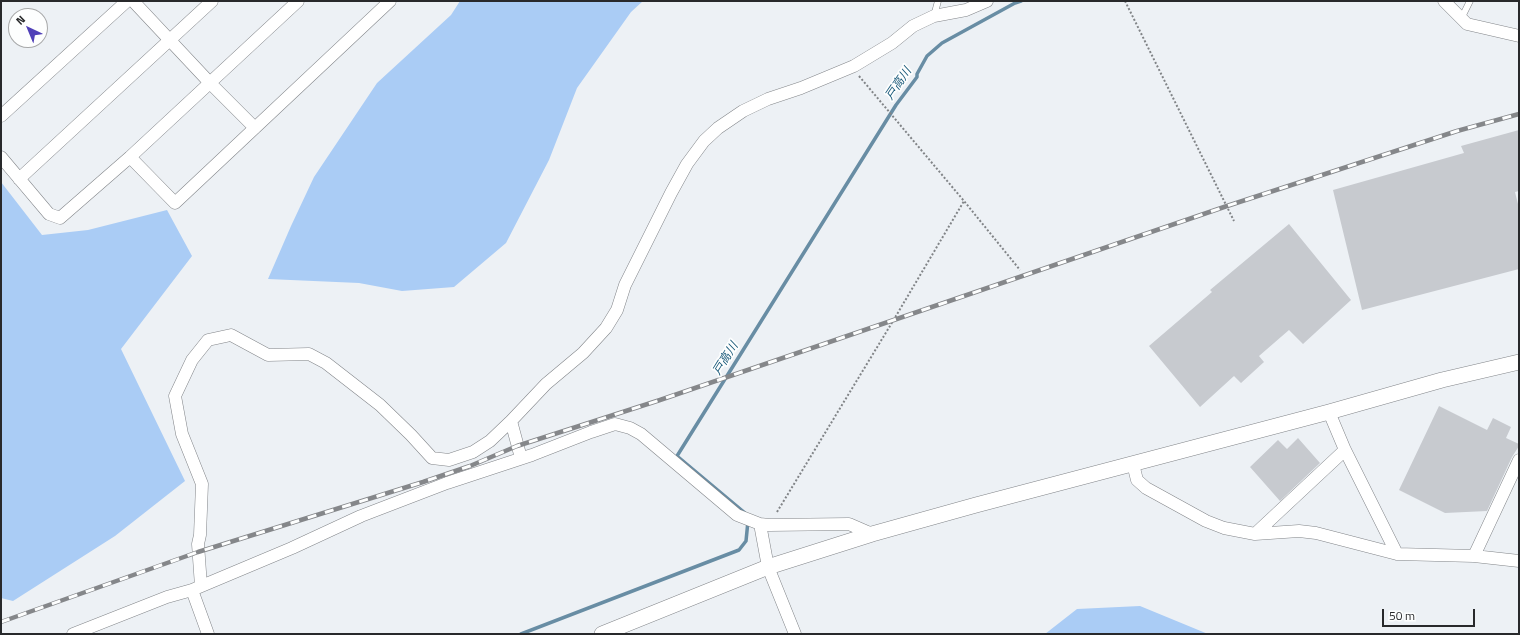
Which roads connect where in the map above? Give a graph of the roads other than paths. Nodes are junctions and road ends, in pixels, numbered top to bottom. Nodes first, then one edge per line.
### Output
1 (126, 1) edge
2 (133, 1) edge
3 (212, 1) edge
4 (298, 1) edge
5 (390, 1) edge
6 (938, 1) edge
7 (987, 1) edge
8 (1444, 1) edge
9 (1470, 1) edge
10 (934, 16) junction
11 (1461, 19) junction
12 (1519, 36) edge
13 (170, 39) junction
14 (210, 83) junction
15 (1, 116) edge
16 (255, 128) junction
17 (1, 157) edge
18 (130, 157) junction
19 (19, 179) junction
20 (1519, 362) edge
21 (1329, 412) junction
22 (511, 421) junction
23 (1345, 450) junction
24 (521, 458) junction
25 (1519, 460) edge
26 (1133, 464) junction
27 (765, 525) junction
28 (872, 534) junction
29 (1255, 534) junction
30 (1397, 554) junction
31 (1474, 556) junction
32 (1519, 561) edge
33 (768, 567) junction
34 (196, 588) junction
35 (73, 634) edge
36 (208, 634) edge
37 (602, 634) edge
38 (795, 634) edge

1 - 15 street
2 - 13 street
3 - 13 street
4 - 14 street
5 - 16 street
6 - 10 lane
7 - 10 street
8 - 11 street
9 - 11 lane
10 - 22 street
11 - 12 street
13 - 14 street
13 - 19 street
14 - 16 street
14 - 18 street
16 - 18 street
17 - 19 street
18 - 19 street
20 - 21 street
21 - 23 street
21 - 26 street
22 - 24 street
22 - 34 street
23 - 29 street
23 - 30 street
24 - 27 street
24 - 34 street
25 - 31 street
26 - 28 street
26 - 29 street
27 - 28 street
27 - 33 street
28 - 33 street
29 - 30 street
30 - 31 street
31 - 32 street
33 - 37 street
33 - 38 street
34 - 35 street
34 - 36 street

